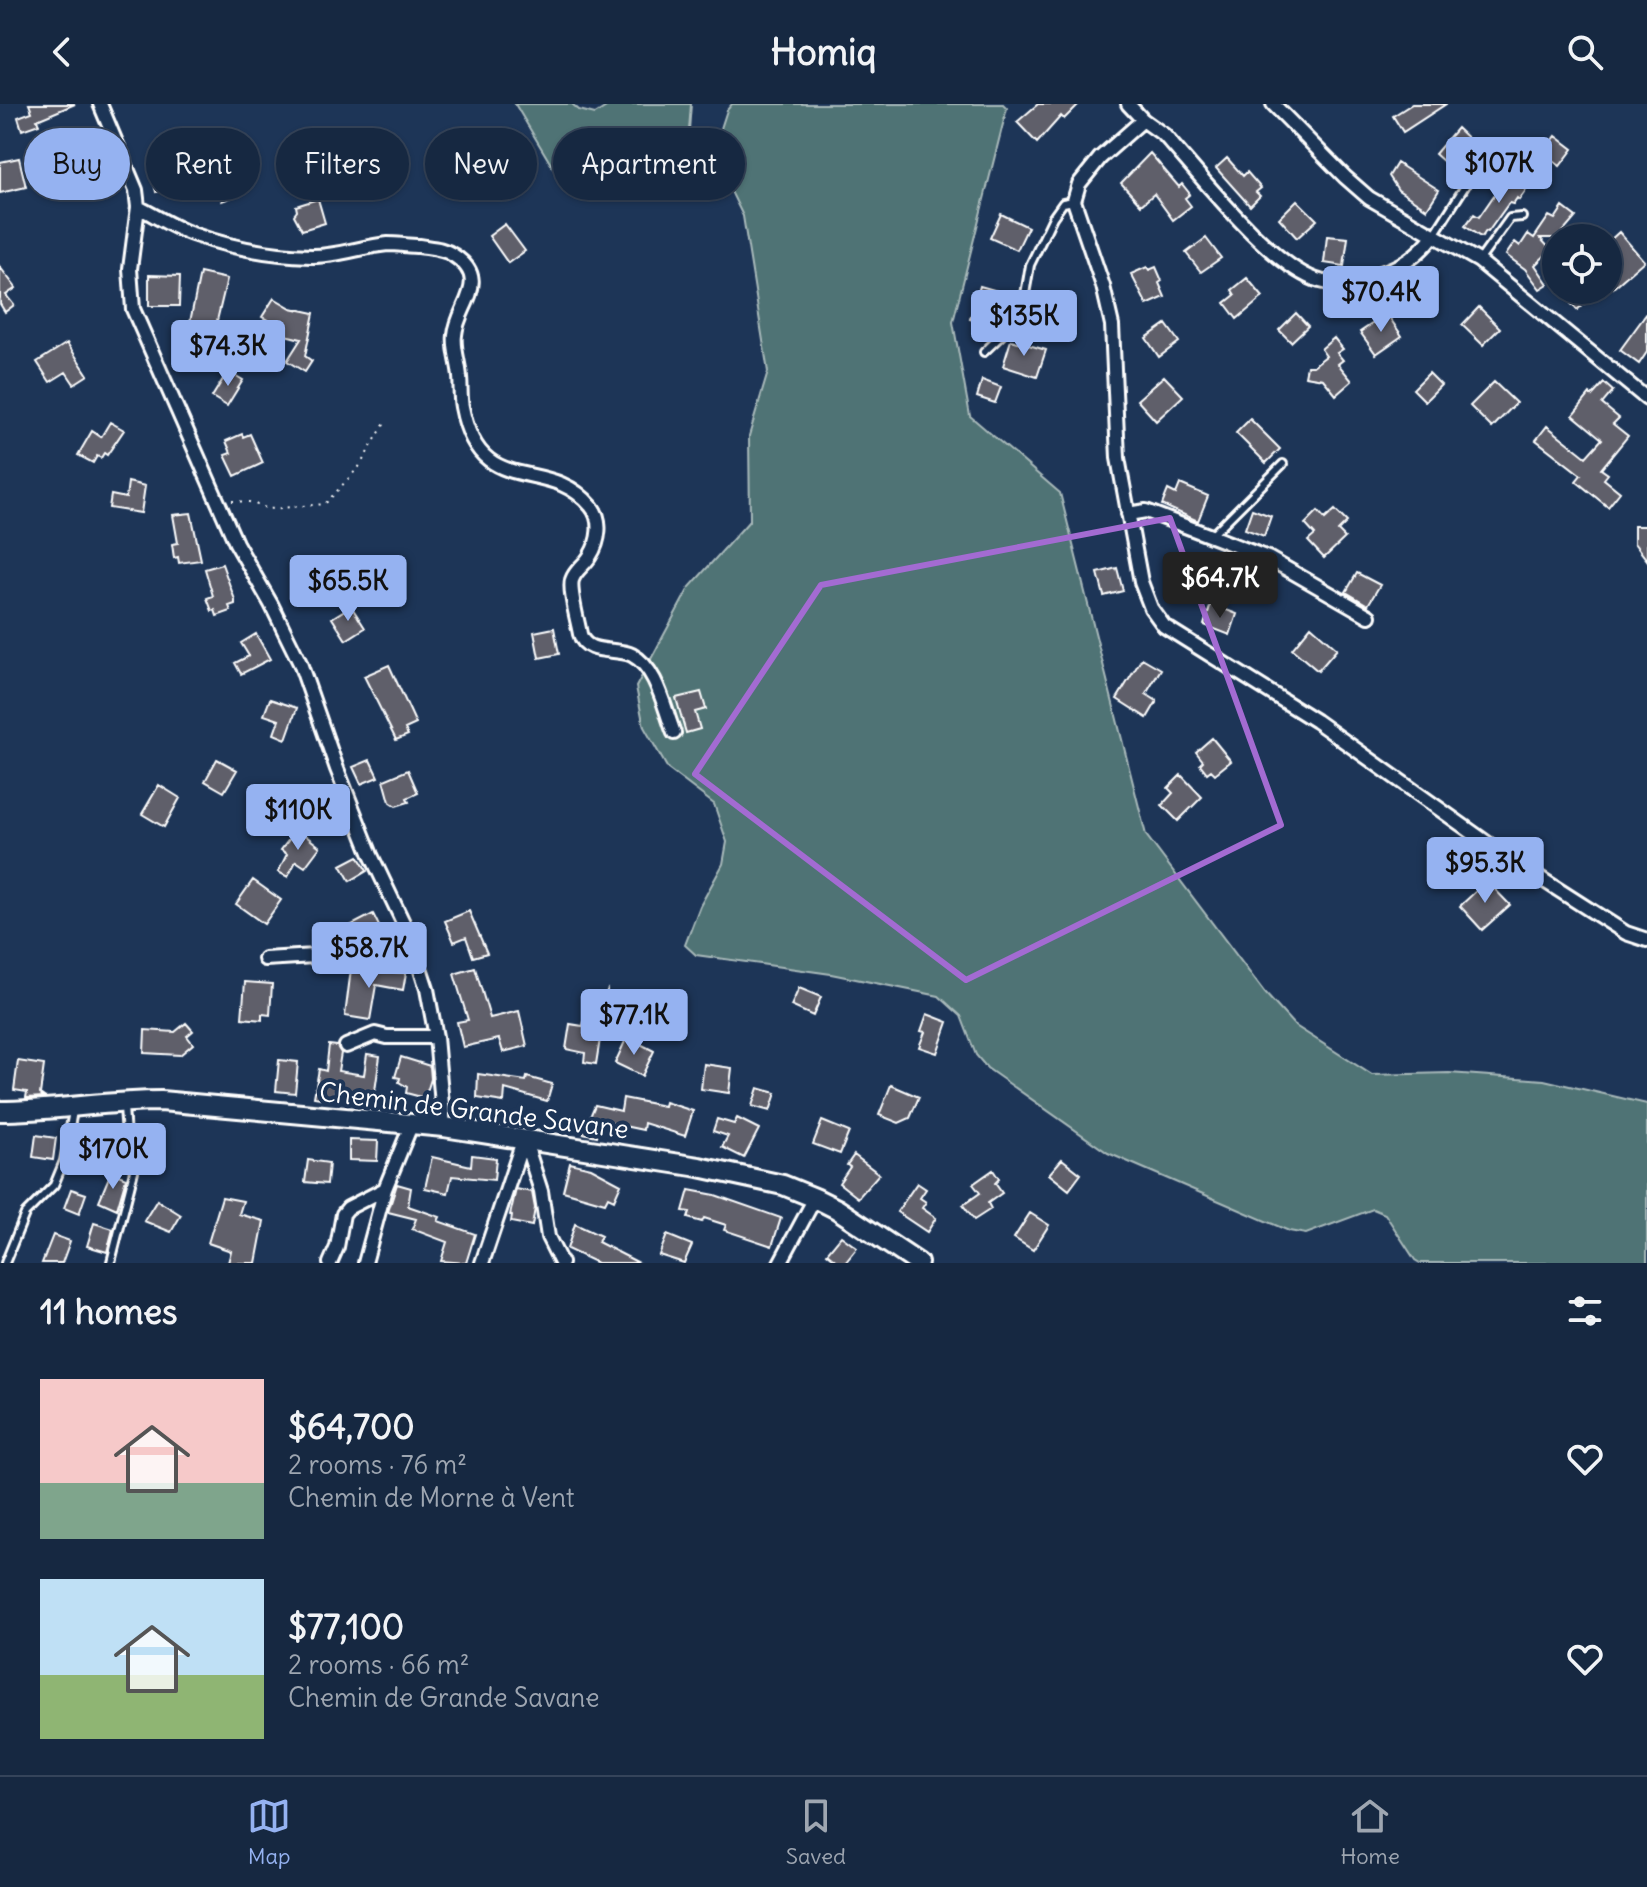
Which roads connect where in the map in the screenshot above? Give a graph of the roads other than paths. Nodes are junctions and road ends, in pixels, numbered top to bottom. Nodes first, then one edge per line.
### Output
1 (100, 104) edge
2 (1128, 104) edge
3 (1273, 104) edge
4 (1143, 120) junction
5 (1489, 157) dead end
6 (1074, 201) junction
7 (138, 207) junction
8 (1522, 217) dead end
9 (1434, 235) junction
10 (1479, 261) junction
11 (984, 352) dead end
12 (1647, 399) edge
13 (1283, 464) dead end
14 (1128, 514) junction
15 (1211, 536) junction
16 (1369, 616) dead end
17 (674, 733) dead end
18 (410, 937) junction
19 (1647, 940) edge
20 (265, 959) dead end
21 (436, 1037) junction
22 (346, 1046) dead end
23 (124, 1101) junction
24 (74, 1107) junction
25 (0, 1111) edge
26 (412, 1123) junction
27 (444, 1127) junction
28 (524, 1138) junction
29 (385, 1189) junction
30 (815, 1198) junction
31 (111, 1262) edge
32 (5, 1263) edge
33 (330, 1263) edge
34 (365, 1263) edge
35 (482, 1263) edge
36 (561, 1263) edge
37 (780, 1263) edge
38 (918, 1263) edge

1 - 7 street
2 - 4 street
3 - 9 street
4 - 6 street
4 - 9 street
5 - 9 lane
6 - 11 lane
6 - 14 street
7 - 17 street
7 - 18 street
8 - 10 lane
9 - 10 street
10 - 12 street
13 - 15 lane
14 - 15 street
14 - 19 street
15 - 16 street
18 - 20 street
18 - 21 street
21 - 22 street
21 - 27 street
23 - 24 street, Chemin de Grande Savane
23 - 26 street, Chemin de Grande Savane
23 - 31 lane
24 - 25 street, Chemin de Grande Savane
24 - 32 lane
26 - 27 street, Chemin de Grande Savane
26 - 29 street
27 - 28 street, Chemin de Grande Savane
28 - 30 street, Chemin de Grande Savane
28 - 35 street
28 - 36 street
29 - 33 street
29 - 34 street
30 - 37 street
30 - 38 street, Chemin de Grande Savane

